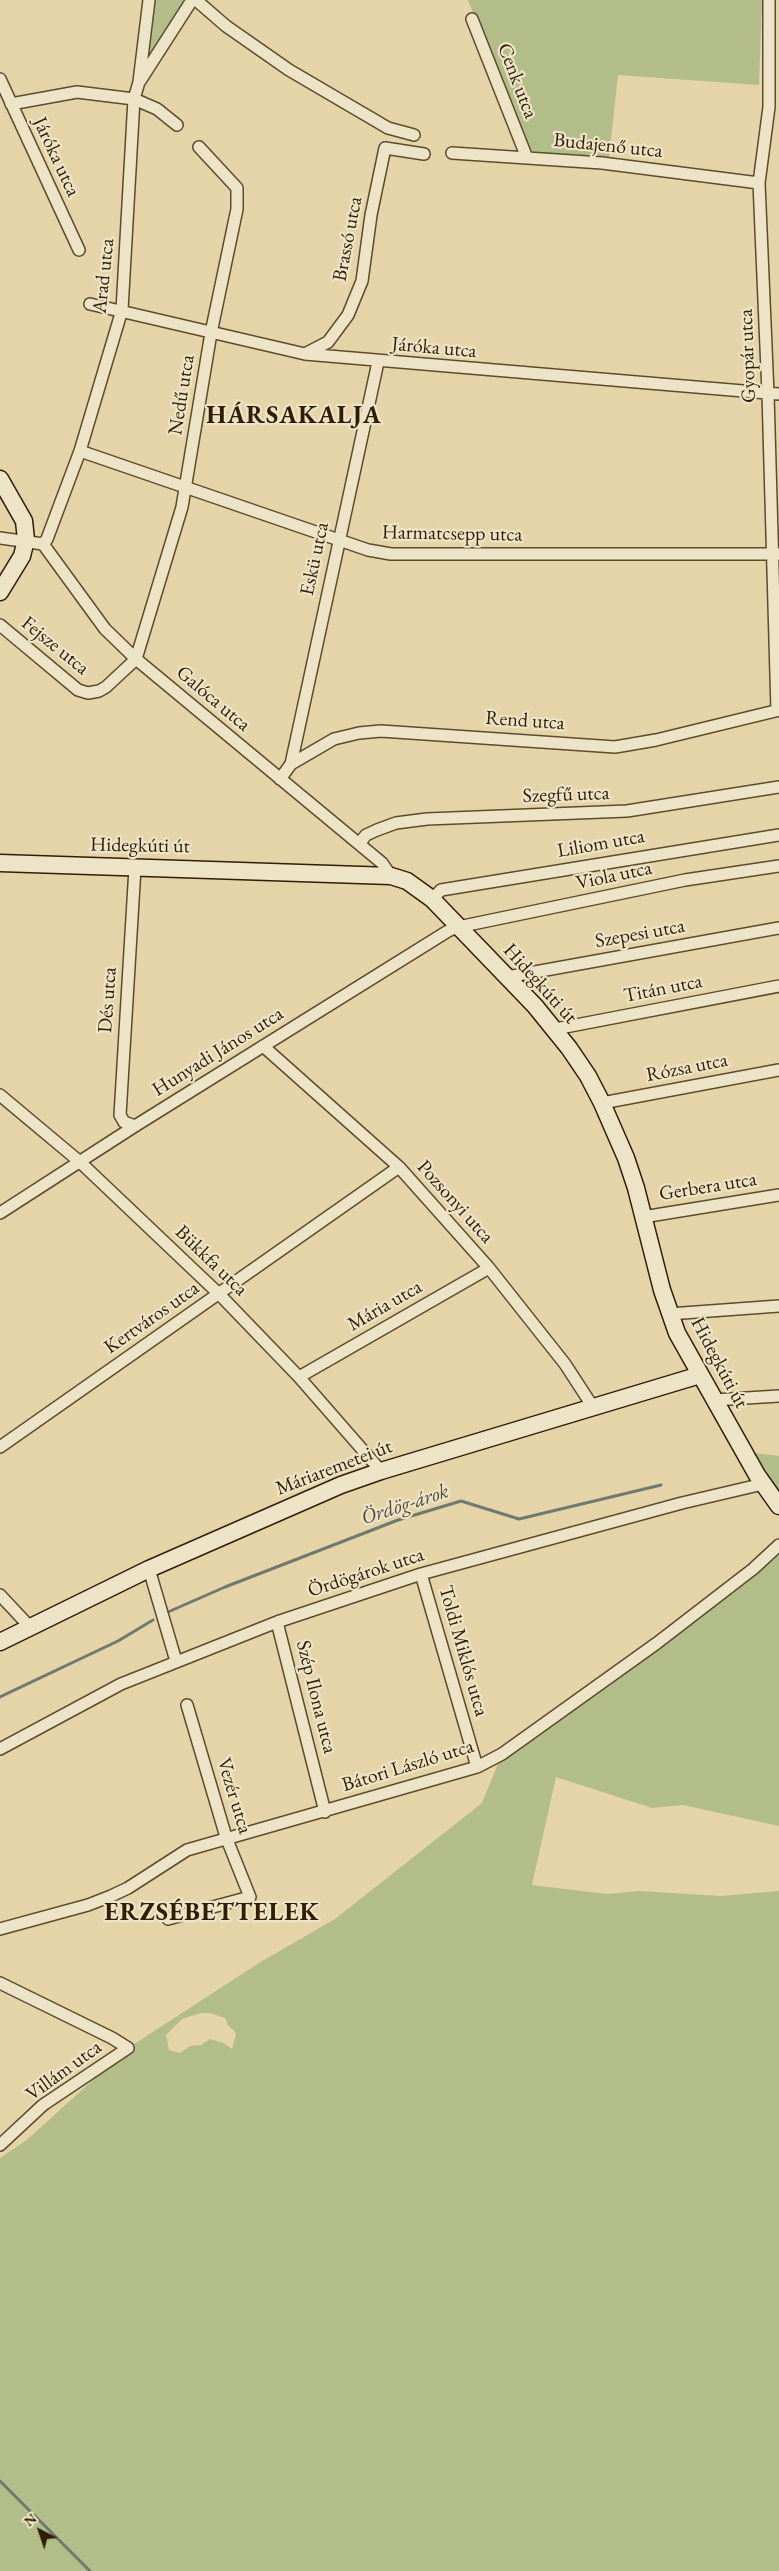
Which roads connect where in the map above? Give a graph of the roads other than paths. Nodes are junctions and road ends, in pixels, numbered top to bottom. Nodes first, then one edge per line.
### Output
1 (149, 0) edge
2 (194, 0) edge
3 (770, 0) edge
4 (472, 19) dead end
5 (0, 79) edge
6 (139, 82) junction
7 (134, 99) junction
8 (12, 104) junction
9 (177, 125) dead end
10 (414, 135) dead end
11 (199, 147) dead end
12 (452, 153) dead end
13 (424, 154) dead end
14 (527, 158) junction
15 (759, 183) junction
16 (78, 250) dead end
17 (90, 304) dead end
18 (122, 310) junction
19 (211, 333) junction
20 (305, 354) junction
21 (378, 362) junction
22 (774, 394) edge
23 (80, 451) junction
24 (0, 479) edge
25 (187, 487) junction
26 (0, 538) edge
27 (26, 540) junction
28 (338, 540) junction
29 (43, 544) junction
30 (775, 554) edge
31 (0, 592) edge
32 (0, 625) edge
33 (136, 659) junction
34 (778, 710) edge
35 (291, 764) junction
36 (280, 779) junction
37 (779, 787) edge
38 (779, 835) edge
39 (359, 844) junction
40 (0, 863) edge
41 (779, 866) edge
42 (135, 873) junction
43 (391, 876) junction
44 (432, 899) junction
45 (458, 927) junction
46 (779, 928) edge
47 (507, 978) junction
48 (779, 986) edge
49 (555, 1029) junction
50 (263, 1046) junction
51 (779, 1070) edge
52 (0, 1095) edge
53 (602, 1103) junction
54 (135, 1126) junction
55 (80, 1162) junction
56 (399, 1167) junction
57 (779, 1195) edge
58 (0, 1213) edge
59 (643, 1217) junction
60 (489, 1268) junction
61 (219, 1294) junction
62 (779, 1306) edge
63 (669, 1314) junction
64 (700, 1375) junction
65 (299, 1377) junction
66 (779, 1396) edge
67 (714, 1400) junction
68 (593, 1407) junction
69 (0, 1447) edge
70 (381, 1471) junction
71 (763, 1484) junction
72 (779, 1506) edge
73 (779, 1545) edge
74 (149, 1569) junction
75 (421, 1574) junction
76 (0, 1595) edge
77 (277, 1622) junction
78 (30, 1627) junction
79 (0, 1642) edge
80 (176, 1661) junction
81 (186, 1705) dead end
82 (0, 1750) edge
83 (477, 1767) junction
84 (325, 1812) junction
85 (226, 1837) junction
86 (168, 1919) dead end
87 (0, 1929) edge
88 (0, 1983) edge
89 (0, 2145) edge

1 - 6 street, Arad utca
2 - 6 street
2 - 10 street
3 - 15 street, Gyopár utca
4 - 14 street, Cenk utca
5 - 8 street, Járóka utca
6 - 7 street, Arad utca
7 - 8 street
7 - 9 street
7 - 18 street, Arad utca
8 - 16 street, Járóka utca
11 - 19 street, Nedű utca
12 - 14 street, Budajenő utca
13 - 20 street, Brassó utca
14 - 15 street, Budajenő utca
15 - 22 street, Gyopár utca
17 - 18 street, Járóka utca
18 - 19 street, Járóka utca
18 - 23 street, Arad utca
19 - 20 street, Járóka utca
19 - 25 street, Nedű utca
20 - 21 street, Járóka utca
21 - 22 street, Járóka utca
21 - 28 street, Eskü utca
22 - 30 street, Gyopár utca
23 - 25 street, Harmatcsepp utca
23 - 29 street, Arad utca
24 - 27 main road
25 - 28 street, Harmatcsepp utca
25 - 33 street, Nedű utca
26 - 27 street
27 - 29 street
27 - 31 main road
28 - 30 street, Harmatcsepp utca
28 - 35 street, Eskü utca
29 - 33 street, Galóca utca
30 - 34 street, Gyopár utca
32 - 33 street, Fejsze utca
33 - 36 street, Galóca utca
34 - 35 street, Rend utca
35 - 36 street, Rend utca
36 - 39 street, Galóca utca
37 - 39 street, Szegfű utca
38 - 44 street, Liliom utca
39 - 43 street, Galóca utca
40 - 42 main road, Hidegkúti út
41 - 45 street, Viola utca
42 - 43 main road, Hidegkúti út
42 - 54 street, Dés utca
43 - 44 main road, Hidegkúti út
44 - 45 main road, Hidegkúti út
45 - 47 main road, Hidegkúti út
45 - 50 street, Hunyadi János utca
46 - 47 street, Szepesi utca
47 - 49 main road, Hidegkúti út
48 - 49 street, Titán utca
49 - 53 main road, Hidegkúti út
50 - 54 street, Hunyadi János utca
50 - 56 street, Pozsonyi utca
51 - 53 street, Rózsa utca
52 - 55 street, Bükkfa utca
53 - 59 main road, Hidegkúti út
54 - 55 street, Hunyadi János utca
55 - 58 street, Hunyadi János utca
55 - 61 street, Bükkfa utca
56 - 60 street, Pozsonyi utca
56 - 61 street, Kertváros utca
57 - 59 street, Gerbera utca
59 - 63 main road, Hidegkúti út
60 - 65 street, Mária utca
60 - 68 street, Pozsonyi utca
61 - 65 street, Bükkfa utca
61 - 69 street, Kertváros utca
62 - 63 street
63 - 64 main road, Hidegkúti út
64 - 67 main road, Hidegkúti út
64 - 68 main road, Máriaremetei út
65 - 70 street, Bükkfa utca
66 - 67 street
67 - 71 main road, Hidegkúti út
68 - 70 main road, Máriaremetei út
70 - 74 main road, Máriaremetei út
71 - 72 main road, Hidegkúti út
71 - 75 street, Ördögárok utca
73 - 83 street, Bátori László utca
74 - 78 main road, Máriaremetei út
74 - 80 street
75 - 77 street, Ördögárok utca
75 - 83 street, Toldi Miklós utca
76 - 78 street
77 - 80 street, Ördögárok utca
77 - 84 street, Szép Ilona utca
78 - 79 main road, Máriaremetei út
80 - 82 street, Ördögárok utca
81 - 85 street, Vezér utca
83 - 84 street, Bátori László utca
84 - 85 street, Bátori László utca
85 - 86 street, Vezér utca
85 - 87 street, Bátori László utca
88 - 89 street, Villám utca

